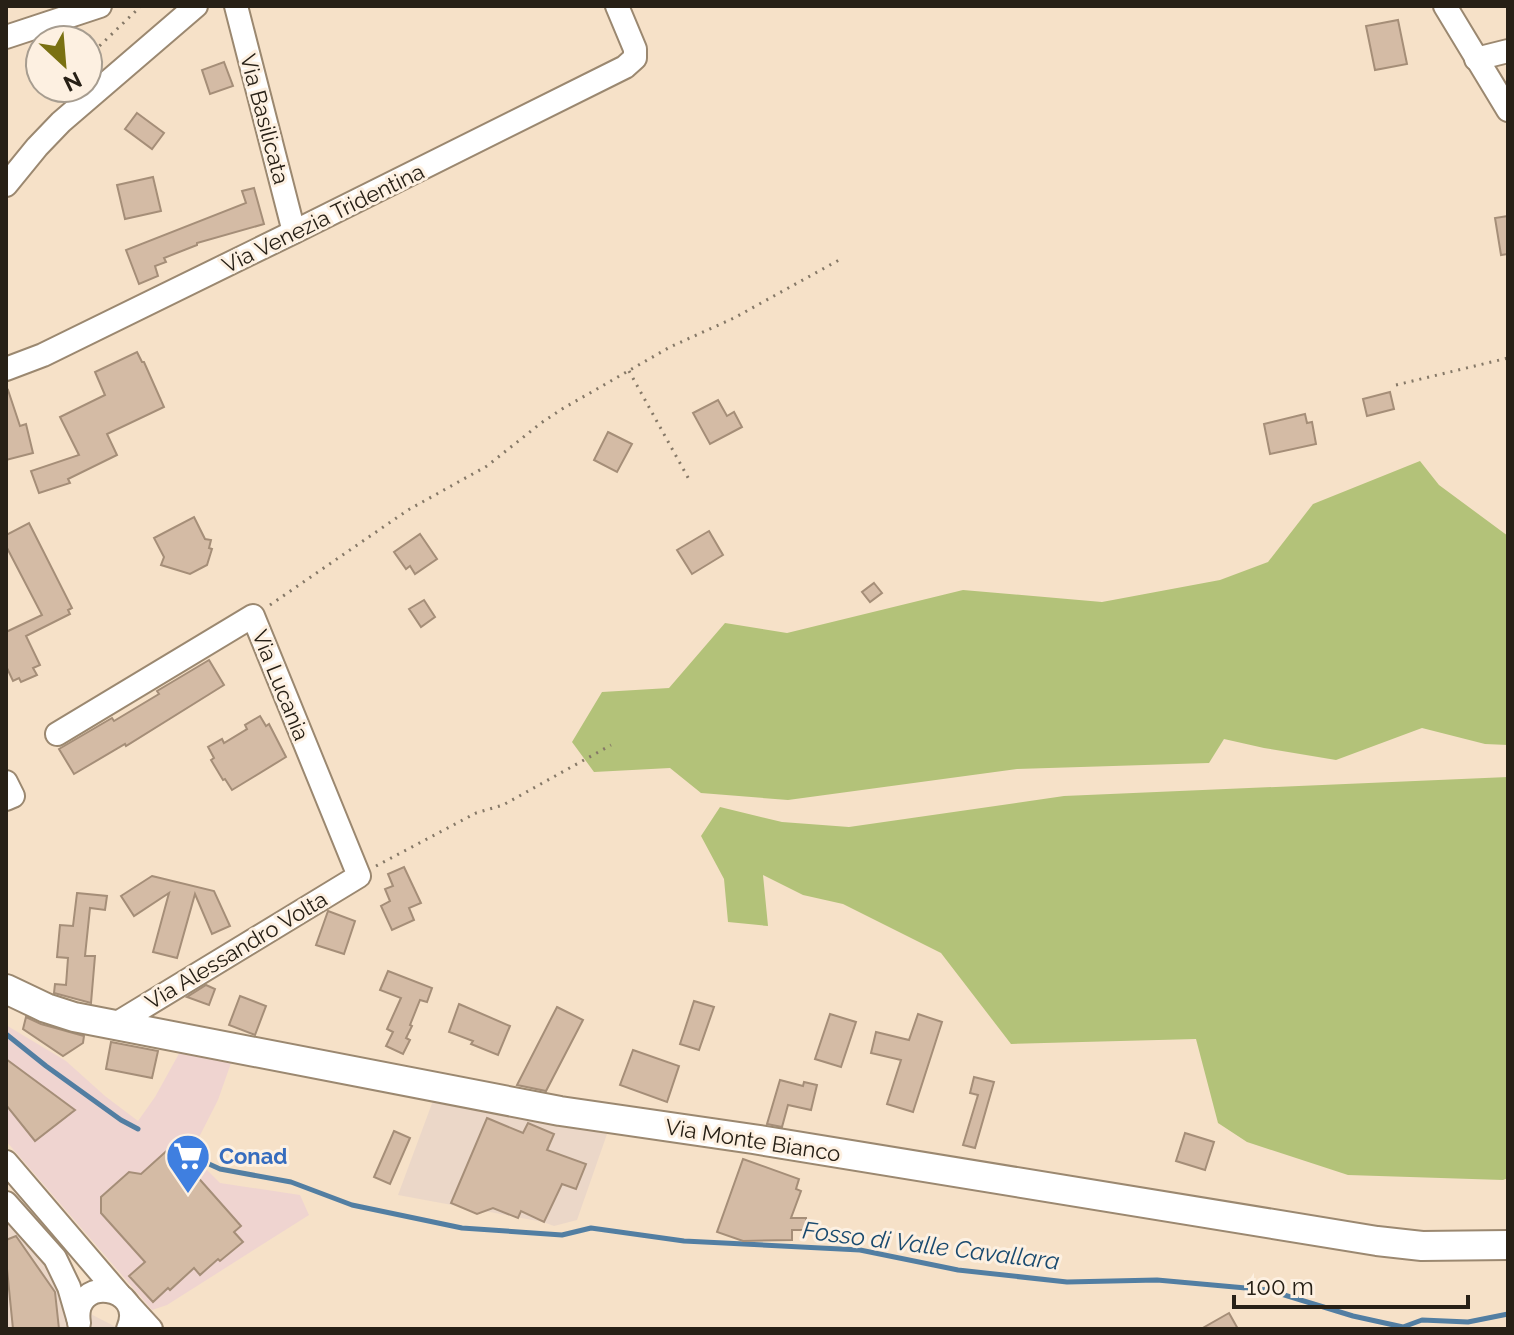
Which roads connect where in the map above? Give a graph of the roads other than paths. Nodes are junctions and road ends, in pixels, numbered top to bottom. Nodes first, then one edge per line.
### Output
1 (100, 6) edge
2 (196, 6) edge
3 (236, 6) edge
4 (617, 6) edge
5 (1445, 6) edge
6 (6, 37) edge
7 (1508, 51) edge
8 (1476, 59) junction
9 (1508, 110) edge
10 (6, 185) edge
11 (294, 232) junction
12 (6, 369) edge
13 (57, 734) dead end
14 (6, 782) edge
15 (6, 799) edge
16 (359, 876) joint
17 (6, 989) edge
18 (114, 1025) junction
19 (6, 1162) edge
20 (6, 1203) edge
21 (1508, 1245) edge
22 (124, 1300) junction
23 (80, 1323) edge
24 (128, 1329) edge
25 (151, 1329) edge

1 - 6 street
2 - 10 street
3 - 11 street, Via Basilicata
4 - 11 street, Via Venezia Tridentina
5 - 8 street
7 - 8 street
8 - 9 street
11 - 12 street, Via Venezia Tridentina
13 - 16 street, Via Lucania
14 - 15 street
16 - 18 street, Via Alessandro Volta
17 - 18 main road, Via Monte Bianco
18 - 21 main road, Via Monte Bianco
19 - 22 street
20 - 23 street
22 - 23 street
22 - 24 street
22 - 25 street

